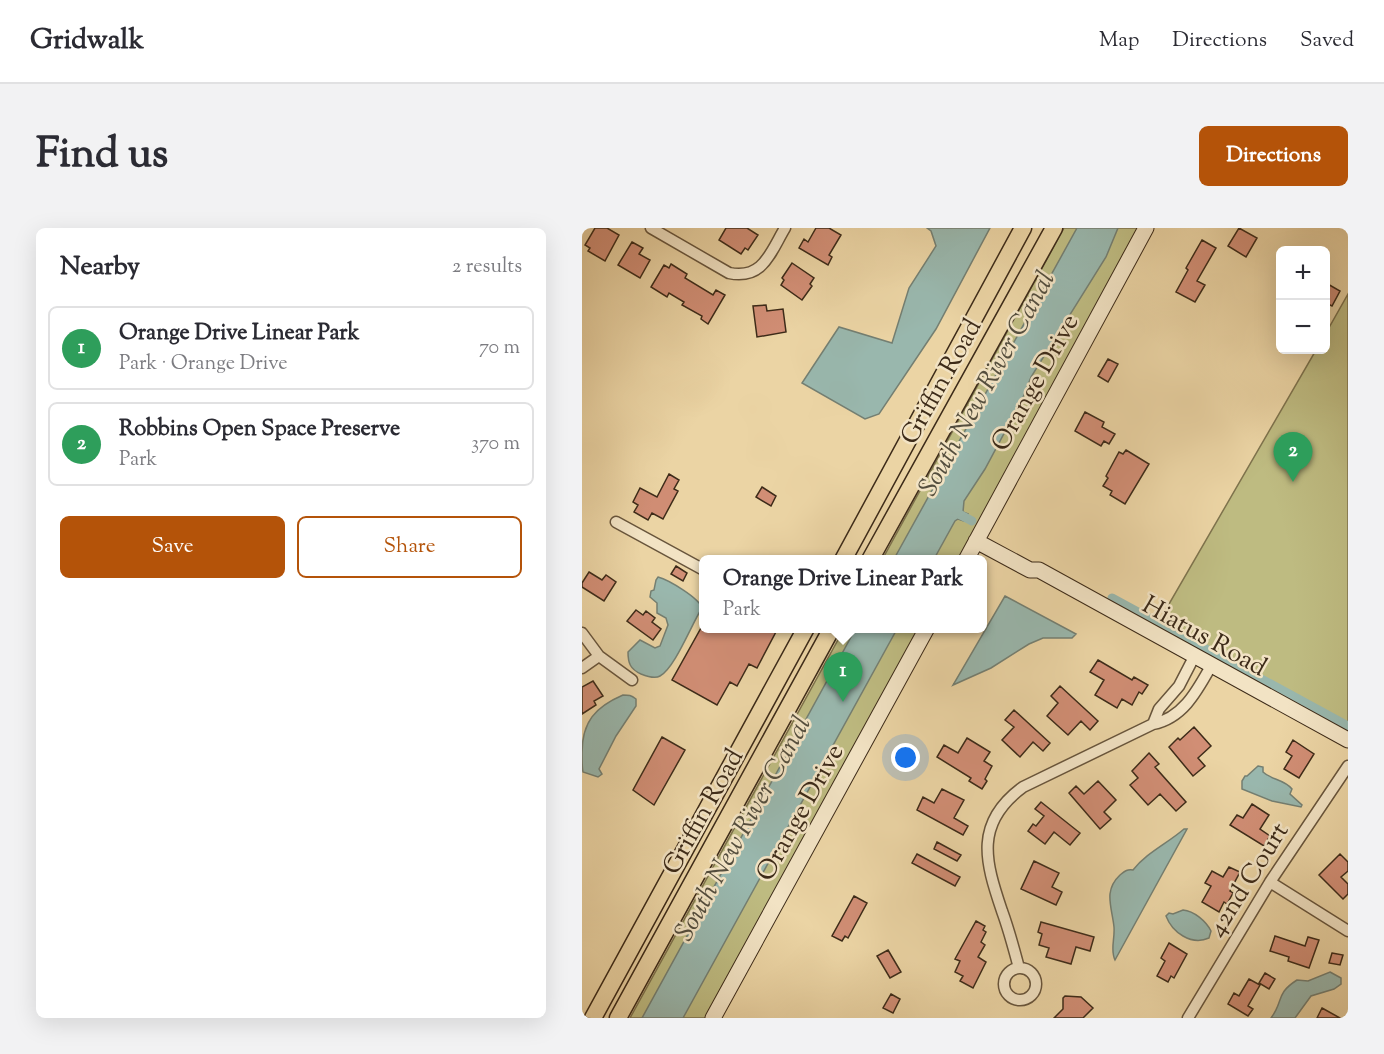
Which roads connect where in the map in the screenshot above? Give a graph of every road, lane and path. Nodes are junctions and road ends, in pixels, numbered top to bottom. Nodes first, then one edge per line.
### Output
1 (651, 228) edge
2 (785, 228) edge
3 (1023, 228) edge
4 (1054, 228) edge
5 (1146, 228) edge
6 (902, 450) junction
7 (915, 479) junction
8 (885, 482) junction
9 (901, 504) junction
10 (616, 522) dead end
11 (979, 536) junction
12 (846, 555) edge
13 (873, 555) edge
14 (969, 555) edge
15 (699, 567) edge
16 (582, 633) edge
17 (803, 633) edge
18 (829, 633) edge
19 (924, 633) edge
20 (599, 656) junction
21 (1194, 657) junction
22 (1211, 666) junction
23 (582, 668) edge
24 (632, 681) dead end
25 (1153, 724) junction
26 (1348, 740) edge
27 (1348, 766) edge
28 (1270, 882) junction
29 (1348, 931) edge
30 (1019, 968) dead end
31 (593, 1018) edge
32 (618, 1018) edge
33 (713, 1018) edge
34 (1188, 1018) edge

1 - 2 street
3 - 6 main road, Griffin Road
4 - 7 main road, Griffin Road
5 - 11 street, Orange Drive
6 - 7 main road
6 - 8 main road, Griffin Road
7 - 9 main road, Griffin Road
8 - 9 main road
8 - 12 main road, Griffin Road
9 - 13 main road, Griffin Road
10 - 15 street
11 - 14 street, Orange Drive
11 - 21 street, Hiatus Road
16 - 20 street
17 - 31 main road, Griffin Road
18 - 32 main road, Griffin Road
19 - 33 street, Orange Drive
20 - 23 street
20 - 24 street
21 - 22 street, Hiatus Road
21 - 25 street
22 - 25 street
22 - 26 street, Hiatus Road
25 - 30 street
27 - 28 street, 42nd Court
28 - 29 street
28 - 34 street, 42nd Court

